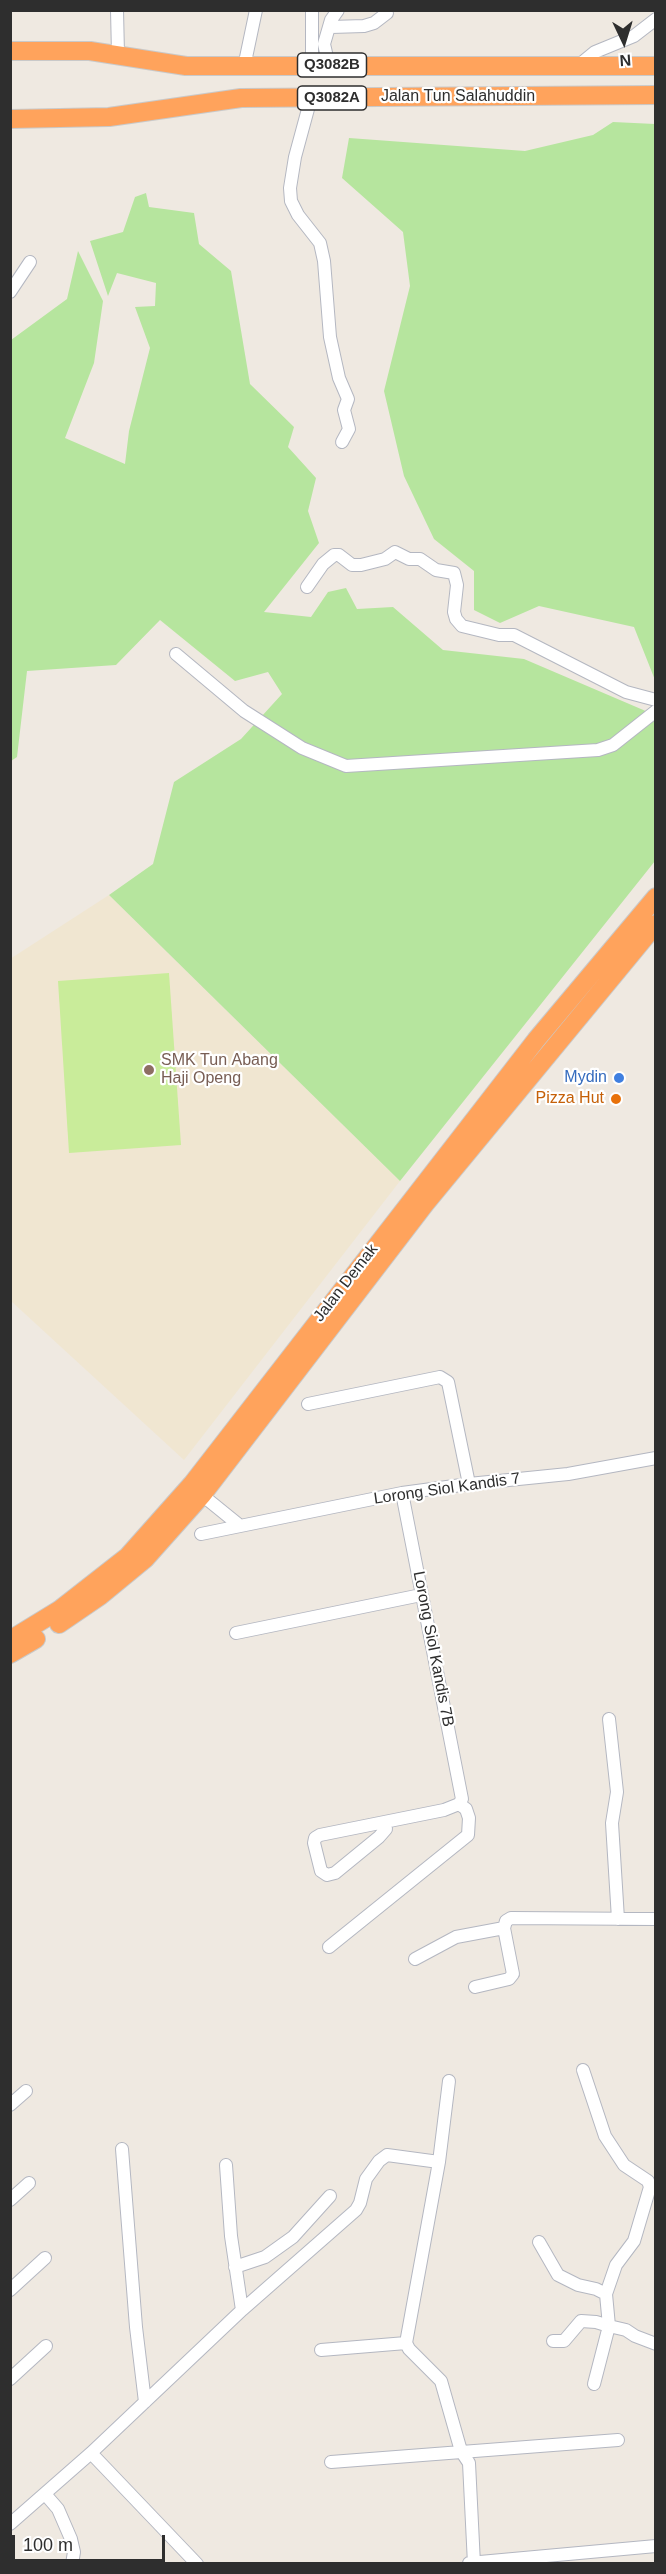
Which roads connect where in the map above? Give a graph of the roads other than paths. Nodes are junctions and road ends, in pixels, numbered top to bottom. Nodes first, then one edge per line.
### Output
1 (117, 10) edge
2 (248, 10) edge
3 (256, 10) edge
4 (312, 10) edge
5 (338, 10) edge
6 (387, 13) dead end
7 (656, 18) edge
8 (253, 27) junction
9 (331, 27) junction
10 (10, 51) edge
11 (118, 54) junction
12 (312, 65) junction
13 (333, 65) junction
14 (578, 66) junction
15 (656, 66) edge
16 (244, 67) junction
17 (656, 95) edge
18 (311, 98) junction
19 (10, 119) edge
20 (30, 262) dead end
21 (10, 292) edge
22 (342, 442) dead end
23 (307, 587) dead end
24 (176, 654) dead end
25 (656, 700) edge
26 (656, 711) edge
27 (656, 897) edge
28 (656, 924) edge
29 (308, 1404) dead end
30 (656, 1458) edge
31 (469, 1484) junction
32 (402, 1493) junction
33 (202, 1495) junction
34 (239, 1525) junction
35 (201, 1534) dead end
36 (422, 1594) junction
37 (236, 1633) dead end
38 (10, 1640) edge
39 (10, 1654) edge
40 (609, 1719) dead end
41 (459, 1804) junction
42 (385, 1822) junction
43 (618, 1919) junction
44 (656, 1919) edge
45 (504, 1928) junction
46 (329, 1947) dead end
47 (415, 1959) dead end
48 (475, 1987) dead end
49 (583, 2070) dead end
50 (449, 2081) dead end
51 (26, 2091) dead end
52 (10, 2105) edge
53 (122, 2148) dead end
54 (439, 2162) junction
55 (226, 2164) dead end
56 (29, 2183) dead end
57 (330, 2196) dead end
58 (10, 2200) edge
59 (539, 2242) dead end
60 (45, 2258) dead end
61 (235, 2267) junction
62 (10, 2290) edge
63 (606, 2294) junction
64 (242, 2310) junction
65 (609, 2326) junction
66 (553, 2341) dead end
67 (406, 2343) junction
68 (656, 2344) edge
69 (46, 2346) dead end
70 (321, 2350) dead end
71 (10, 2379) edge
72 (594, 2384) dead end
73 (145, 2402) junction
74 (618, 2440) dead end
75 (461, 2451) junction
76 (91, 2453) junction
77 (331, 2462) dead end
78 (45, 2494) junction
79 (11, 2523) edge
80 (656, 2546) edge
81 (191, 2562) edge
82 (474, 2563) edge
83 (72, 2564) edge
84 (467, 2564) edge

1 - 11 street
2 - 8 street
3 - 8 street
4 - 12 street
5 - 9 street
6 - 9 street
7 - 14 street
8 - 16 street
9 - 13 street
10 - 11 highway, Jalan Tun Salahuddin / Q3082B
11 - 16 highway, Jalan Tun Salahuddin / Q3082B
12 - 13 highway, Jalan Tun Salahuddin / Q3082B
12 - 16 highway, Jalan Tun Salahuddin / Q3082B
13 - 14 highway, Jalan Tun Salahuddin / Q3082B
14 - 15 highway, Jalan Tun Salahuddin / Q3082B
17 - 18 highway, Jalan Tun Salahuddin / Q3082A
18 - 19 highway, Jalan Tun Salahuddin / Q3082A
18 - 22 street
20 - 21 street
23 - 25 street
24 - 26 street
27 - 38 highway, Jalan Demak
28 - 33 highway, Jalan Demak
29 - 31 street
30 - 31 street, Lorong Siol Kandis 7
31 - 32 street, Lorong Siol Kandis 7
32 - 34 street, Lorong Siol Kandis 7
32 - 36 street, Lorong Siol Kandis 7B
33 - 34 street
33 - 39 highway, Jalan Demak
34 - 35 street, Lorong Siol Kandis 7
36 - 37 street
36 - 41 street, Lorong Siol Kandis 7B
40 - 43 street
41 - 42 street
41 - 46 street, Lorong Siol Kandis 7B
42 - 42 street
43 - 44 street
43 - 45 street
45 - 47 street
45 - 48 street
49 - 63 street
50 - 54 street
51 - 52 street
53 - 73 street
54 - 64 street
54 - 67 street
55 - 61 street
56 - 58 street
57 - 61 street
59 - 63 street
60 - 62 street
61 - 64 street
63 - 65 street
64 - 73 street
65 - 66 street
65 - 68 street
65 - 72 street
67 - 70 street
67 - 75 street
69 - 71 street
73 - 76 street
74 - 75 street
75 - 77 street
75 - 82 street
76 - 78 street
76 - 81 street
78 - 79 street
78 - 83 street
80 - 82 street
82 - 84 street

